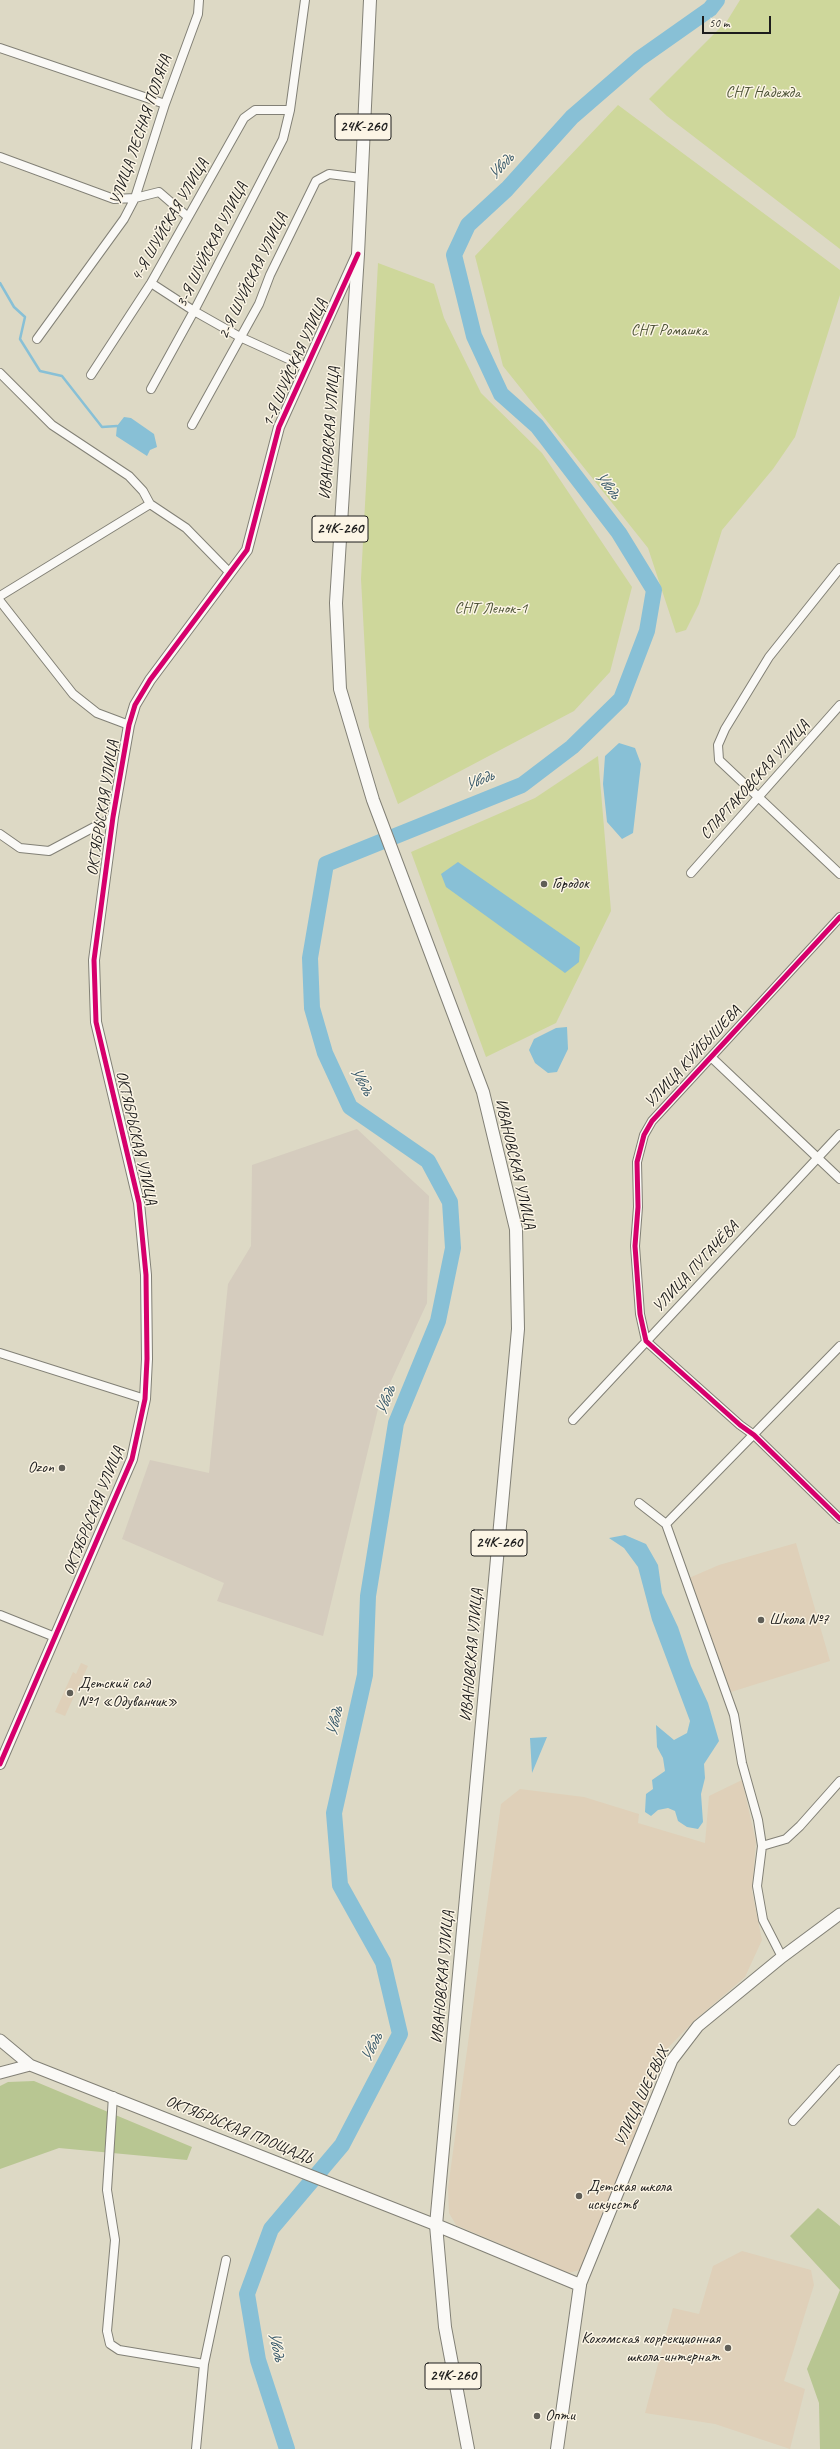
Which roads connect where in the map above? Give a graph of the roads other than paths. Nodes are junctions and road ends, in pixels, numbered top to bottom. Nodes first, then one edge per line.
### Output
1 (199, 0) edge
2 (305, 0) edge
3 (370, 0) edge
4 (0, 48) edge
5 (164, 104) junction
6 (290, 110) junction
7 (0, 157) edge
8 (361, 178) junction
9 (135, 198) junction
10 (188, 217) junction
11 (358, 254) junction
12 (151, 283) junction
13 (194, 311) junction
14 (240, 337) junction
15 (37, 339) dead end
16 (306, 367) junction
17 (0, 373) edge
18 (91, 375) dead end
19 (151, 389) dead end
20 (192, 425) dead end
21 (150, 504) junction
22 (840, 568) edge
23 (230, 573) junction
24 (0, 596) edge
25 (0, 601) edge
26 (840, 705) edge
27 (129, 725) junction
28 (758, 797) junction
29 (113, 817) junction
30 (0, 834) edge
31 (691, 873) dead end
32 (840, 874) edge
33 (840, 917) edge
34 (711, 1057) junction
35 (840, 1134) edge
36 (817, 1158) junction
37 (840, 1179) edge
38 (646, 1341) junction
39 (840, 1346) edge
40 (0, 1353) edge
41 (145, 1399) junction
42 (573, 1420) dead end
43 (754, 1435) junction
44 (639, 1503) dead end
45 (840, 1519) edge
46 (666, 1524) junction
47 (0, 1615) edge
48 (55, 1637) junction
49 (0, 1764) edge
50 (840, 1781) edge
51 (762, 1846) junction
52 (840, 1914) edge
53 (782, 1957) junction
54 (0, 2040) edge
55 (30, 2065) junction
56 (840, 2069) edge
57 (0, 2073) edge
58 (113, 2096) junction
59 (794, 2121) dead end
60 (436, 2225) junction
61 (226, 2260) dead end
62 (580, 2285) junction
63 (204, 2364) junction
64 (196, 2449) edge
65 (468, 2449) edge
66 (557, 2449) edge

1 - 5 street, УЛИЦА ЛЕСНАЯ ПОЛЯНА
2 - 6 street
3 - 8 main road, 24К-260
4 - 5 street
5 - 9 street, УЛИЦА ЛЕСНАЯ ПОЛЯНА
6 - 10 street, 4-Я ШУЙСКАЯ УЛИЦА
6 - 13 street, 3-Я ШУЙСКАЯ УЛИЦА
7 - 9 street
8 - 11 main road, 24К-260
8 - 14 street, 2-Я ШУЙСКАЯ УЛИЦА
9 - 10 street
9 - 15 street, УЛИЦА ЛЕСНАЯ ПОЛЯНА
10 - 12 street, 4-Я ШУЙСКАЯ УЛИЦА
11 - 16 street, 1-Я ШУЙСКАЯ УЛИЦА
11 - 60 main road, ИВАНОВСКАЯ УЛИЦА / 24К-260
12 - 13 street
12 - 18 street, 4-Я ШУЙСКАЯ УЛИЦА
13 - 14 street
13 - 19 street, 3-Я ШУЙСКАЯ УЛИЦА
14 - 16 street
14 - 20 street, 2-Я ШУЙСКАЯ УЛИЦА
16 - 23 street, 1-Я ШУЙСКАЯ УЛИЦА
17 - 21 street
21 - 23 street
21 - 24 street
22 - 28 street
23 - 27 street, ОКТЯБРЬСКАЯ УЛИЦА
25 - 27 street
26 - 28 street, СПАРТАКОВСКАЯ УЛИЦА
27 - 29 street, ОКТЯБРЬСКАЯ УЛИЦА
28 - 31 street, СПАРТАКОВСКАЯ УЛИЦА
28 - 32 street
29 - 30 street
29 - 41 street, ОКТЯБРЬСКАЯ УЛИЦА
33 - 34 street, УЛИЦА КУЙБЫШЕВА
34 - 36 street
34 - 38 street, УЛИЦА КУЙБЫШЕВА
35 - 36 street, УЛИЦА ПУГАЧЁВА
36 - 37 street
36 - 38 street, УЛИЦА ПУГАЧЁВА
38 - 42 street, УЛИЦА ПУГАЧЁВА
38 - 43 street
39 - 43 street
40 - 41 street
41 - 48 street, ОКТЯБРЬСКАЯ УЛИЦА
43 - 45 street
43 - 46 street
44 - 46 street
46 - 51 street
47 - 48 street
48 - 49 street, ОКТЯБРЬСКАЯ УЛИЦА
50 - 51 street
51 - 53 street
52 - 53 main road, УЛИЦА ШЕЕВЫХ
53 - 62 main road, УЛИЦА ШЕЕВЫХ
54 - 55 main road, ОКТЯБРЬСКАЯ ПЛОЩАДЬ
55 - 57 main road
55 - 58 main road, ОКТЯБРЬСКАЯ ПЛОЩАДЬ
56 - 59 street
58 - 60 main road, ОКТЯБРЬСКАЯ ПЛОЩАДЬ
58 - 63 street
60 - 62 main road
60 - 65 main road, ИВАНОВСКАЯ УЛИЦА / 24К-260
61 - 63 street
62 - 66 main road
63 - 64 street

